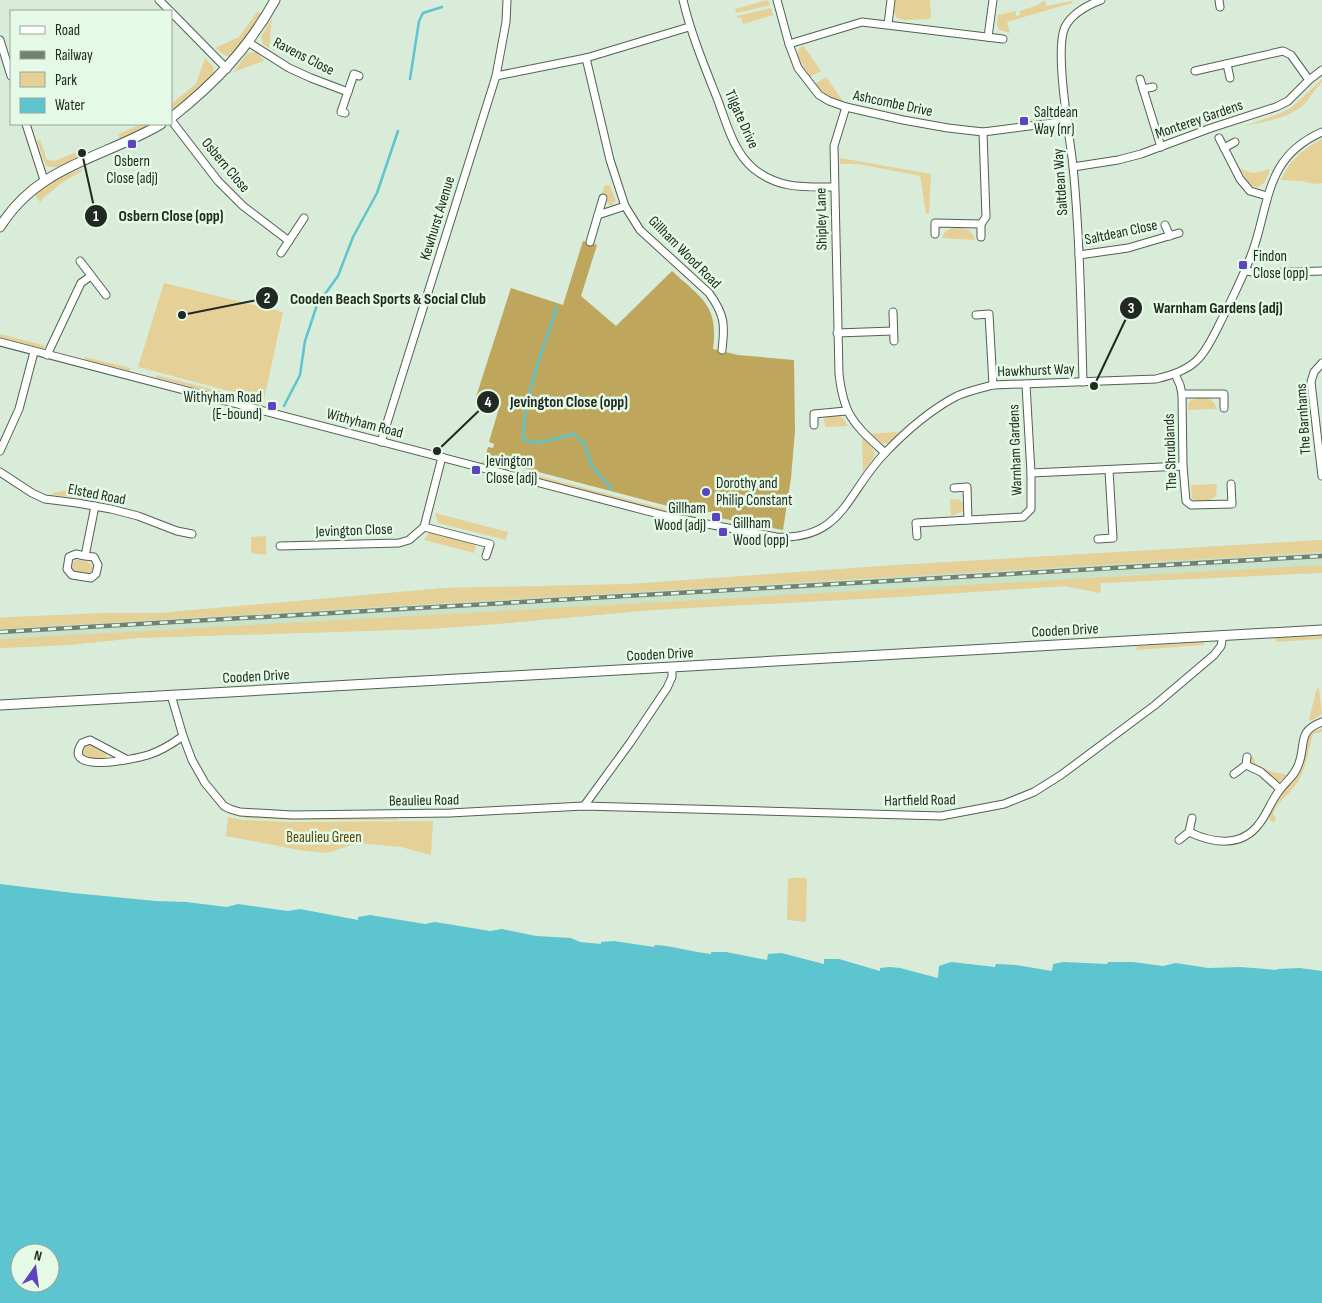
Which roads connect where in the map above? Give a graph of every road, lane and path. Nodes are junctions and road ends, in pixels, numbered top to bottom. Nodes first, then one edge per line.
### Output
1 (159, 0) edge
2 (275, 0) edge
3 (506, 0) edge
4 (683, 0) edge
5 (777, 0) edge
6 (891, 0) edge
7 (993, 0) edge
8 (1101, 0) edge
9 (169, 10) edge
10 (172, 13) edge
11 (888, 24) junction
12 (689, 28) junction
13 (988, 37) junction
14 (1003, 39) dead end
15 (0, 40) edge
16 (248, 42) junction
17 (789, 44) junction
18 (586, 58) junction
19 (1227, 64) junction
20 (227, 69) junction
21 (1322, 70) edge
22 (1195, 71) dead end
23 (10, 73) edge
24 (359, 76) dead end
25 (496, 76) junction
26 (1230, 78) dead end
27 (1140, 80) dead end
28 (1309, 80) junction
29 (1152, 87) dead end
30 (1143, 89) junction
31 (348, 92) junction
32 (846, 106) junction
33 (345, 113) dead end
34 (172, 118) edge
35 (172, 120) edge
36 (1068, 121) junction
37 (26, 125) edge
38 (159, 125) edge
39 (983, 132) junction
40 (1322, 132) edge
41 (1219, 138) dead end
42 (1235, 142) dead end
43 (1161, 147) junction
44 (1224, 148) junction
45 (1073, 167) junction
46 (44, 180) junction
47 (834, 187) junction
48 (1267, 196) junction
49 (603, 198) dead end
50 (625, 206) junction
51 (598, 215) junction
52 (304, 218) dead end
53 (981, 224) junction
54 (1166, 225) dead end
55 (0, 227) edge
56 (935, 234) dead end
57 (1179, 234) dead end
58 (1170, 236) junction
59 (981, 237) dead end
60 (289, 241) junction
61 (590, 242) dead end
62 (281, 253) dead end
63 (1079, 255) junction
64 (80, 261) dead end
65 (1245, 271) junction
66 (1322, 271) edge
67 (91, 276) junction
68 (106, 295) dead end
69 (893, 312) dead end
70 (976, 315) dead end
71 (893, 331) junction
72 (837, 333) junction
73 (894, 341) dead end
74 (0, 342) edge
75 (722, 350) dead end
76 (34, 352) junction
77 (47, 355) junction
78 (1322, 363) edge
79 (1175, 374) junction
80 (1083, 382) junction
81 (993, 385) junction
82 (1026, 385) junction
83 (1182, 394) junction
84 (1224, 408) dead end
85 (846, 412) junction
86 (814, 425) dead end
87 (381, 442) junction
88 (0, 451) edge
89 (885, 453) junction
90 (442, 457) junction
91 (1183, 466) junction
92 (1109, 470) junction
93 (0, 472) edge
94 (1031, 473) junction
95 (1322, 476) edge
96 (1231, 484) dead end
97 (954, 488) dead end
98 (95, 506) junction
99 (968, 520) junction
100 (424, 527) junction
101 (724, 528) joint
102 (192, 534) dead end
103 (917, 536) dead end
104 (1098, 539) dead end
105 (280, 546) dead end
106 (86, 556) junction
107 (486, 556) dead end
108 (1322, 630) edge
109 (1223, 635) junction
110 (672, 667) junction
111 (171, 695) junction
112 (0, 705) edge
113 (1322, 722) edge
114 (183, 736) junction
115 (1247, 757) dead end
116 (126, 760) junction
117 (1246, 766) junction
118 (1234, 774) dead end
119 (1280, 789) junction
120 (584, 806) junction
121 (1192, 818) dead end
122 (1189, 832) junction
123 (1179, 840) dead end

1 - 9 street
2 - 16 main road
3 - 25 street, Kewhurst Avenue
4 - 12 street, Tilgate Drive
5 - 17 street, Ashcombe Drive
6 - 11 street
7 - 13 street
8 - 36 street, Saltdean Way
10 - 20 street
11 - 13 street
11 - 17 street
12 - 18 street
12 - 47 street, Tilgate Drive
13 - 14 street
15 - 23 street
16 - 20 main road
16 - 31 street, Ravens Close
17 - 32 street, Ashcombe Drive
18 - 25 street
18 - 50 street, Gillham Wood Road
19 - 22 street
19 - 26 street
19 - 28 street
20 - 34 main road
21 - 28 street, Monterey Gardens
24 - 31 street, Ravens Close
25 - 87 street, Kewhurst Avenue
27 - 30 street
28 - 43 street, Monterey Gardens
29 - 30 street
30 - 43 street
31 - 33 street, Ravens Close
32 - 39 street, Ashcombe Drive
32 - 47 street, Shipley Lane
35 - 60 street, Osbern Close
36 - 39 street, Ashcombe Drive
36 - 45 street, Saltdean Way
37 - 46 street
38 - 46 main road
39 - 53 street
40 - 48 street, Hawkhurst Way
41 - 44 street
42 - 44 street
43 - 45 street, Monterey Gardens
44 - 48 street
45 - 63 street, Saltdean Way
46 - 55 main road
47 - 72 street, Shipley Lane
48 - 65 street, Hawkhurst Way
49 - 51 street
50 - 51 street
50 - 75 street, Gillham Wood Road
51 - 61 street
52 - 60 street
53 - 56 street
53 - 59 street
54 - 58 street, Saltdean Close
57 - 58 street, Saltdean Close
58 - 63 street, Saltdean Close
60 - 62 street
63 - 80 street, Saltdean Way
64 - 67 street
65 - 66 street
65 - 79 street, Hawkhurst Way
67 - 68 street
67 - 77 street
69 - 71 street
70 - 81 street
71 - 72 street
71 - 73 street
72 - 85 street, Shipley Lane
74 - 76 street, Withyham Road
76 - 77 street, Withyham Road
76 - 88 street
77 - 87 street, Withyham Road
78 - 95 street, The Barnhams
79 - 80 street, Hawkhurst Way
79 - 83 street, The Shrublands
80 - 82 street, Hawkhurst Way
81 - 82 street, Hawkhurst Way
81 - 89 street, Hawkhurst Way
82 - 94 street, Warnham Gardens
83 - 84 street, The Shrublands
83 - 91 street, The Shrublands
85 - 86 street
85 - 89 street, Shipley Lane
87 - 90 street, Withyham Road
89 - 101 street, Hawkhurst Way
90 - 100 street
90 - 101 street, Withyham Road
91 - 92 street
91 - 96 street, The Shrublands
92 - 94 street
92 - 104 street
93 - 98 street, Elsted Road
94 - 99 street, Warnham Gardens
97 - 99 street
98 - 102 street, Elsted Road
98 - 106 street
99 - 103 street, Warnham Gardens
100 - 105 street, Jevington Close
100 - 107 street
106 - 106 street
108 - 109 main road, Cooden Drive
109 - 110 main road, Cooden Drive
109 - 120 street, Hartfield Road
110 - 111 main road, Cooden Drive
110 - 120 street
111 - 112 main road, Cooden Drive
111 - 114 street, Beaulieu Road
113 - 119 street
114 - 116 street
114 - 120 street, Beaulieu Road
115 - 117 street
116 - 116 street
117 - 118 street
117 - 119 street
119 - 122 street
121 - 122 street
122 - 123 street

